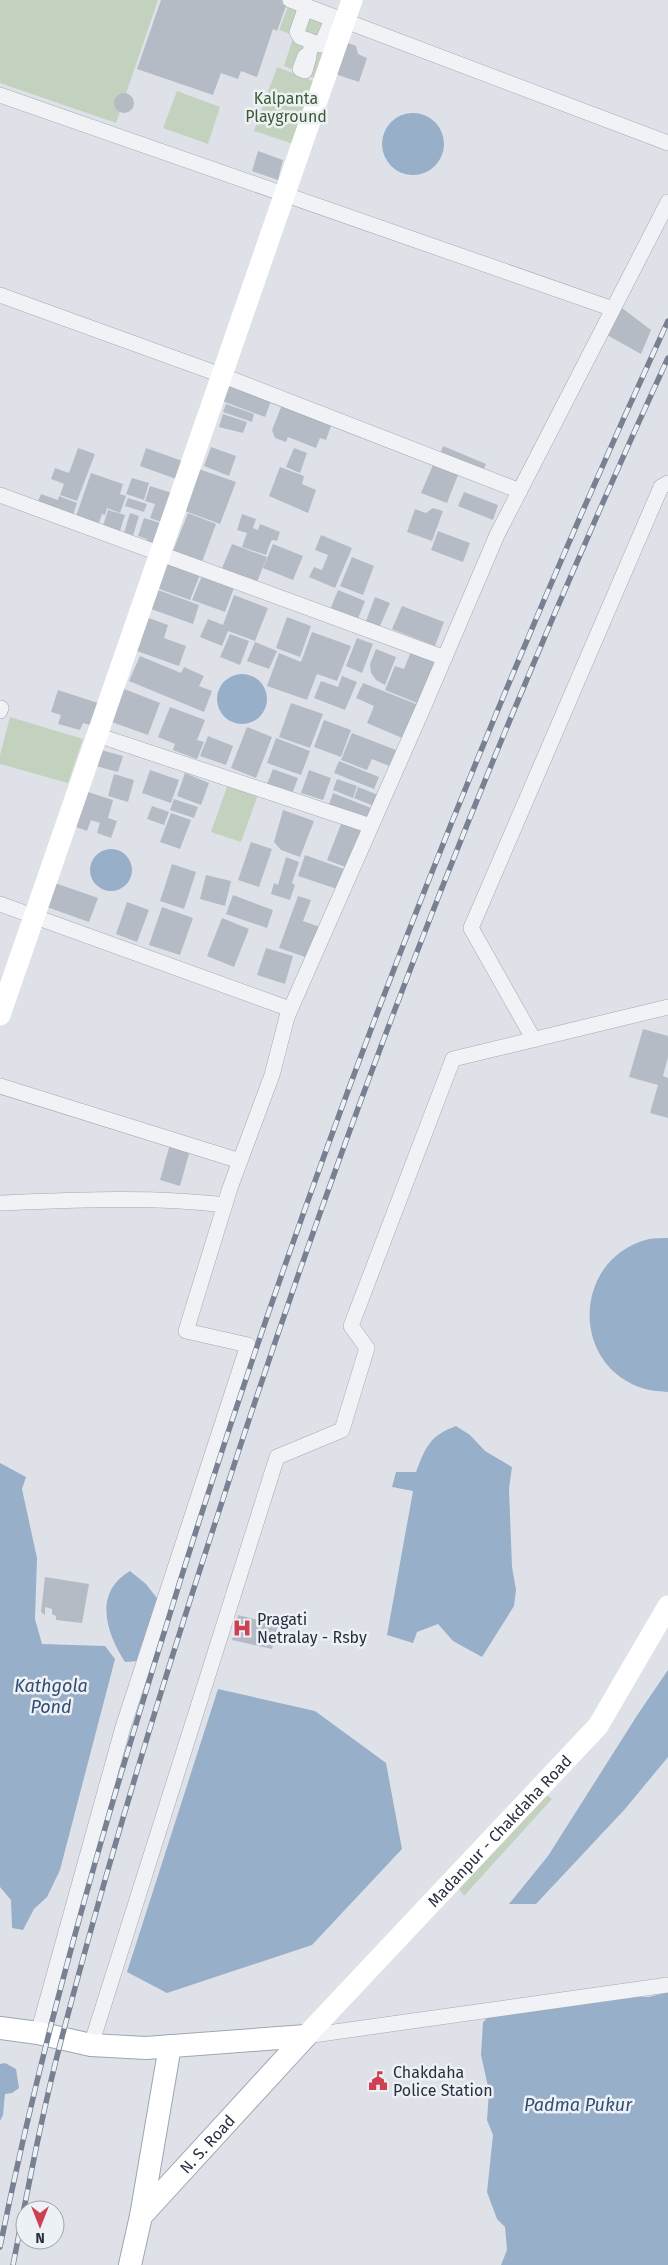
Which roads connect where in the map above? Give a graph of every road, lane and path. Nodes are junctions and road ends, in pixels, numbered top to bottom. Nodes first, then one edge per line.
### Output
1 (290, 0) edge
2 (352, 0) edge
3 (345, 21) junction
4 (317, 43) dead end
5 (308, 57) dead end
6 (0, 95) edge
7 (668, 143) edge
8 (284, 196) junction
9 (668, 202) edge
10 (0, 295) edge
11 (613, 309) junction
12 (221, 375) junction
13 (668, 483) edge
14 (520, 491) junction
15 (0, 495) edge
16 (159, 553) junction
17 (444, 658) junction
18 (97, 735) junction
19 (371, 826) junction
20 (0, 904) edge
21 (35, 916) junction
22 (668, 1007) edge
23 (290, 1009) junction
24 (0, 1015) edge
25 (534, 1040) junction
26 (0, 1086) edge
27 (240, 1161) junction
28 (0, 1203) edge
29 (225, 1205) junction
30 (668, 1606) edge
31 (668, 1985) edge
32 (0, 2028) edge
33 (38, 2033) junction
34 (306, 2036) junction
35 (91, 2045) junction
36 (170, 2046) junction
37 (141, 2216) junction
38 (130, 2265) edge

1 - 3 street
2 - 3 main road
3 - 7 street
3 - 8 main road
4 - 5 street
6 - 8 street
8 - 11 street
8 - 12 main road
9 - 11 street
10 - 12 street
11 - 14 street
12 - 14 street
12 - 16 main road
13 - 25 street
14 - 17 street
15 - 16 street
16 - 17 street
16 - 18 main road
17 - 19 street
18 - 19 street
18 - 21 main road
19 - 23 street
20 - 21 street
21 - 23 street
21 - 24 main road
22 - 25 street
23 - 27 street
25 - 35 street
26 - 27 street
27 - 29 street
28 - 29 street
29 - 33 street
30 - 34 main road, Madanpur - Chakdaha Road
31 - 34 street
32 - 33 main road
33 - 35 main road
34 - 36 main road
34 - 37 main road, N. S. Road
35 - 36 main road
36 - 37 main road
37 - 38 main road, N. S. Road

